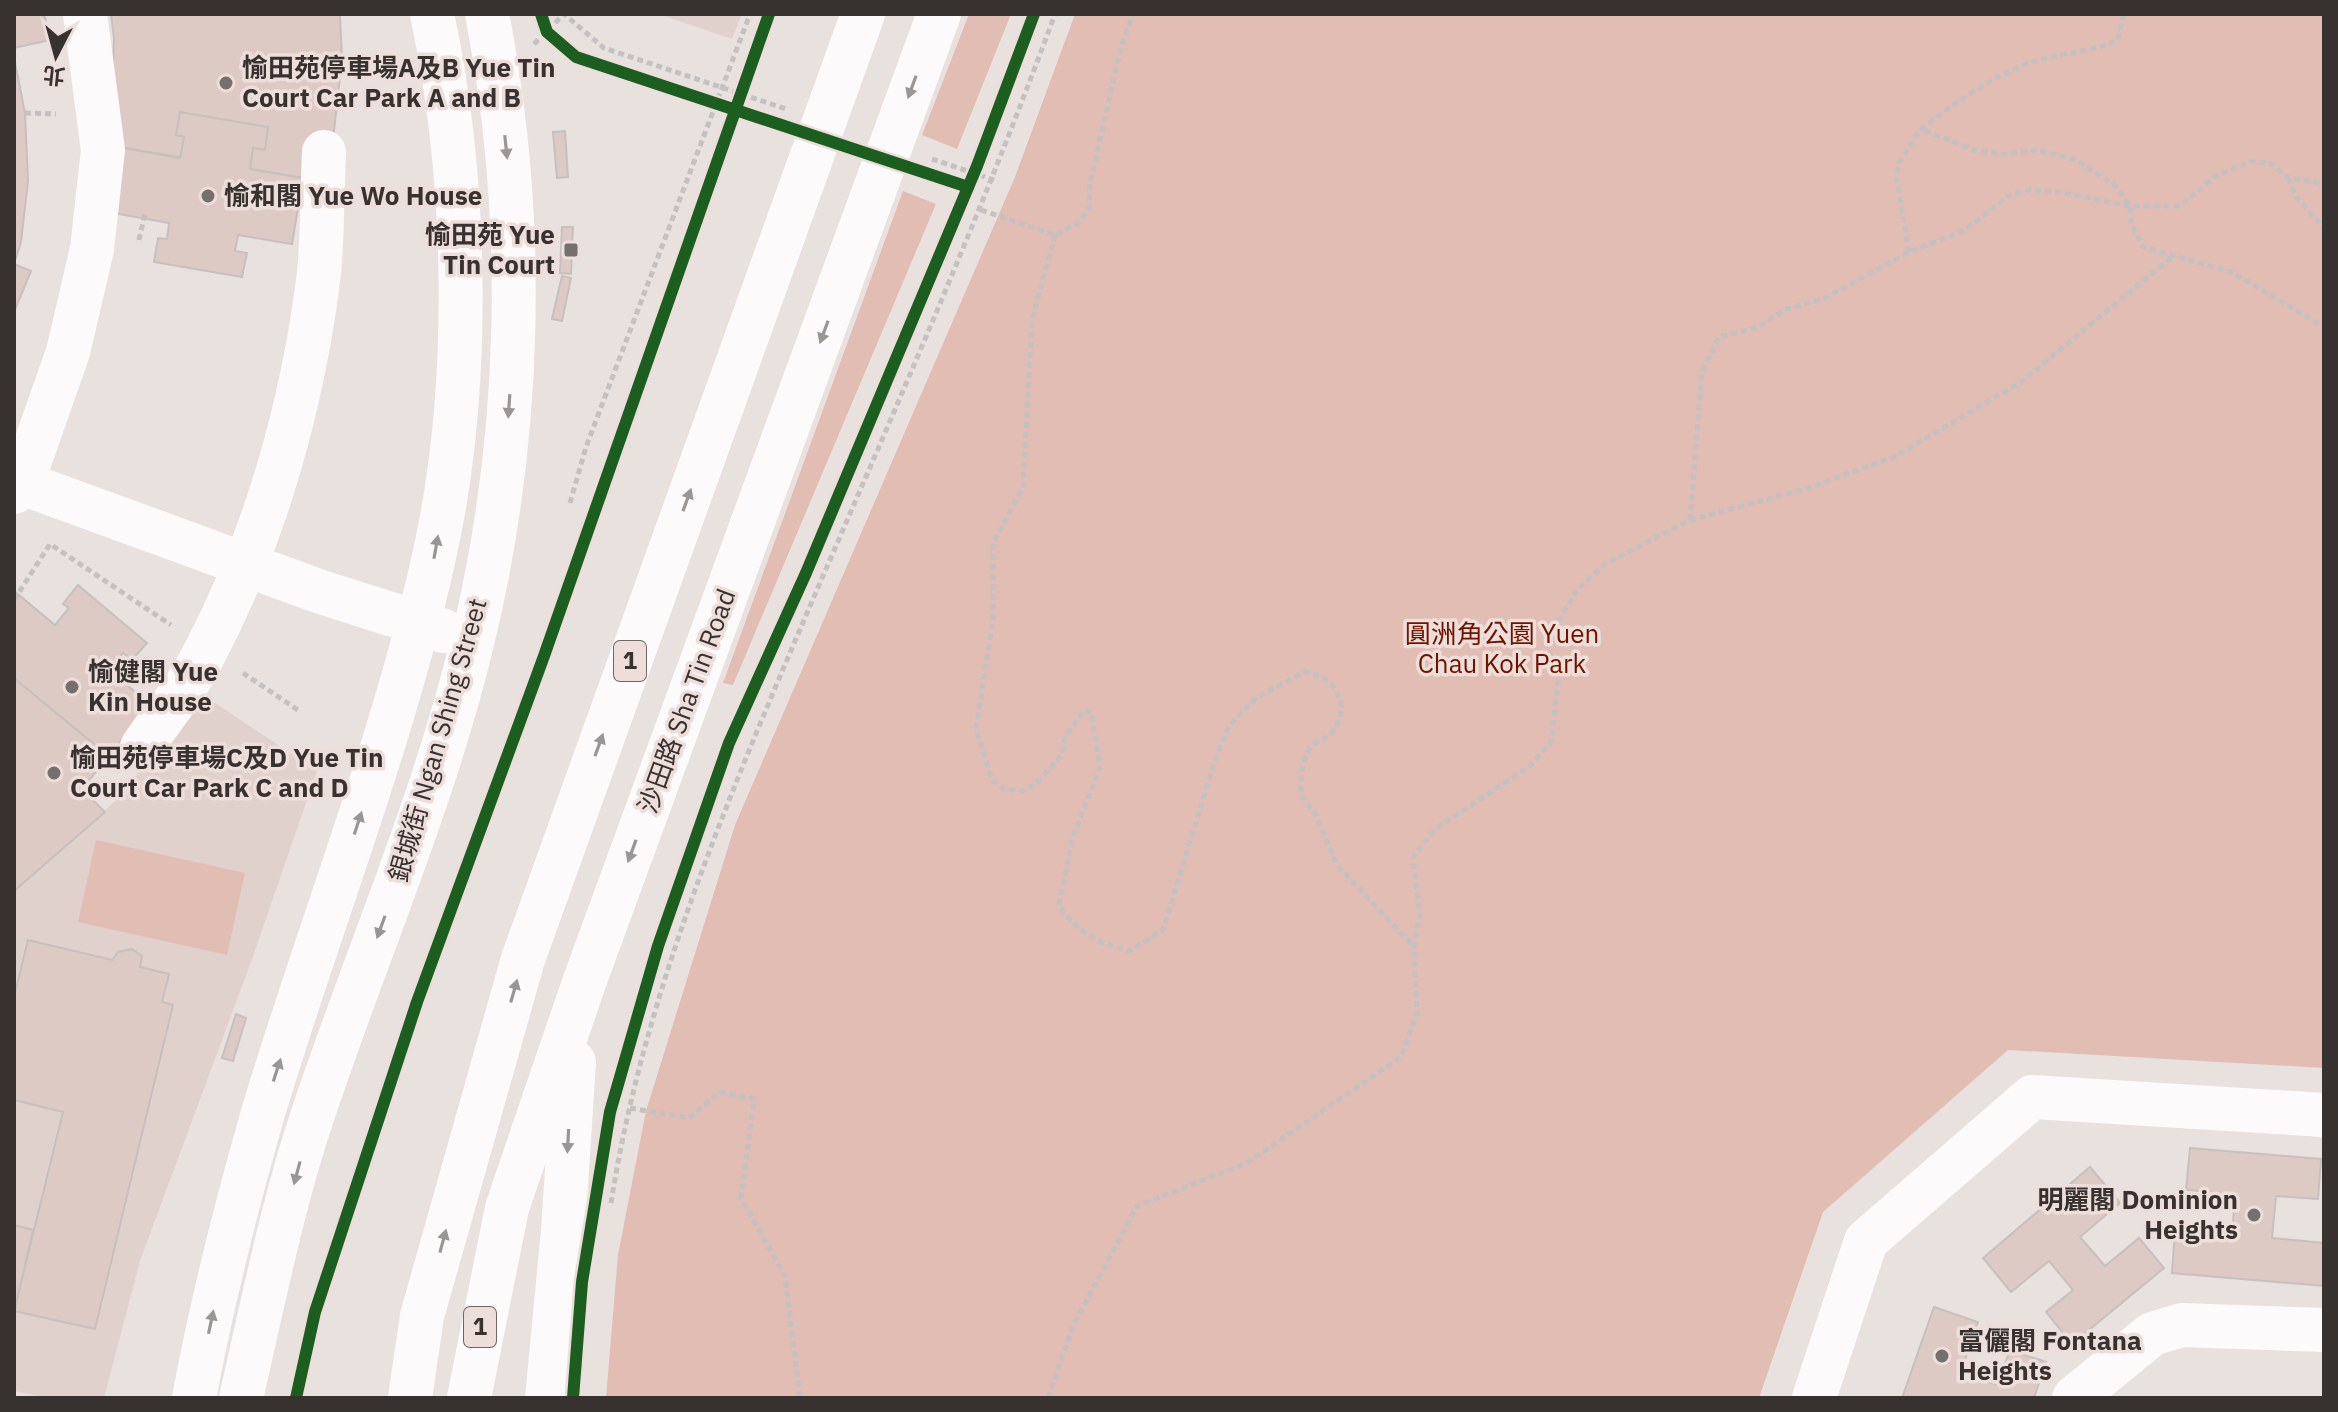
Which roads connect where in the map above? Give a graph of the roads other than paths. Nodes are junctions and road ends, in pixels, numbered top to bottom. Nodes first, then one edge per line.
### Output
1 (85, 14) edge
2 (432, 14) edge
3 (487, 14) edge
4 (863, 14) edge
5 (939, 14) edge
6 (324, 152) dead end
7 (18, 487) edge
8 (247, 565) junction
9 (418, 623) junction
10 (473, 640) junction
11 (142, 747) dead end
12 (585, 980) junction
13 (2324, 1115) edge
14 (422, 1316) junction
15 (2324, 1330) edge
16 (194, 1398) edge
17 (241, 1398) edge
18 (390, 1398) edge
19 (410, 1398) edge
20 (469, 1398) edge
21 (547, 1398) edge
22 (1814, 1398) edge
23 (2074, 1398) edge

1 - 7 main road
9 -> 2 main road, 銀城街 Ngan Shing Street
3 -> 10 main road, 銀城街 Ngan Shing Street
14 -> 4 main road, 1
5 -> 12 main road, 沙田路 Sha Tin Road / 1
6 - 8 main road
7 - 8 main road
8 - 9 main road
8 - 11 main road
9 - 10 main road
16 -> 9 main road, 銀城街 Ngan Shing Street
10 -> 17 main road, 銀城街 Ngan Shing Street
12 - 20 main road, 沙田路 Sha Tin Road / 1
12 -> 21 main road
13 - 22 main road
14 - 18 main road
14 - 19 main road, 1
15 - 23 main road

